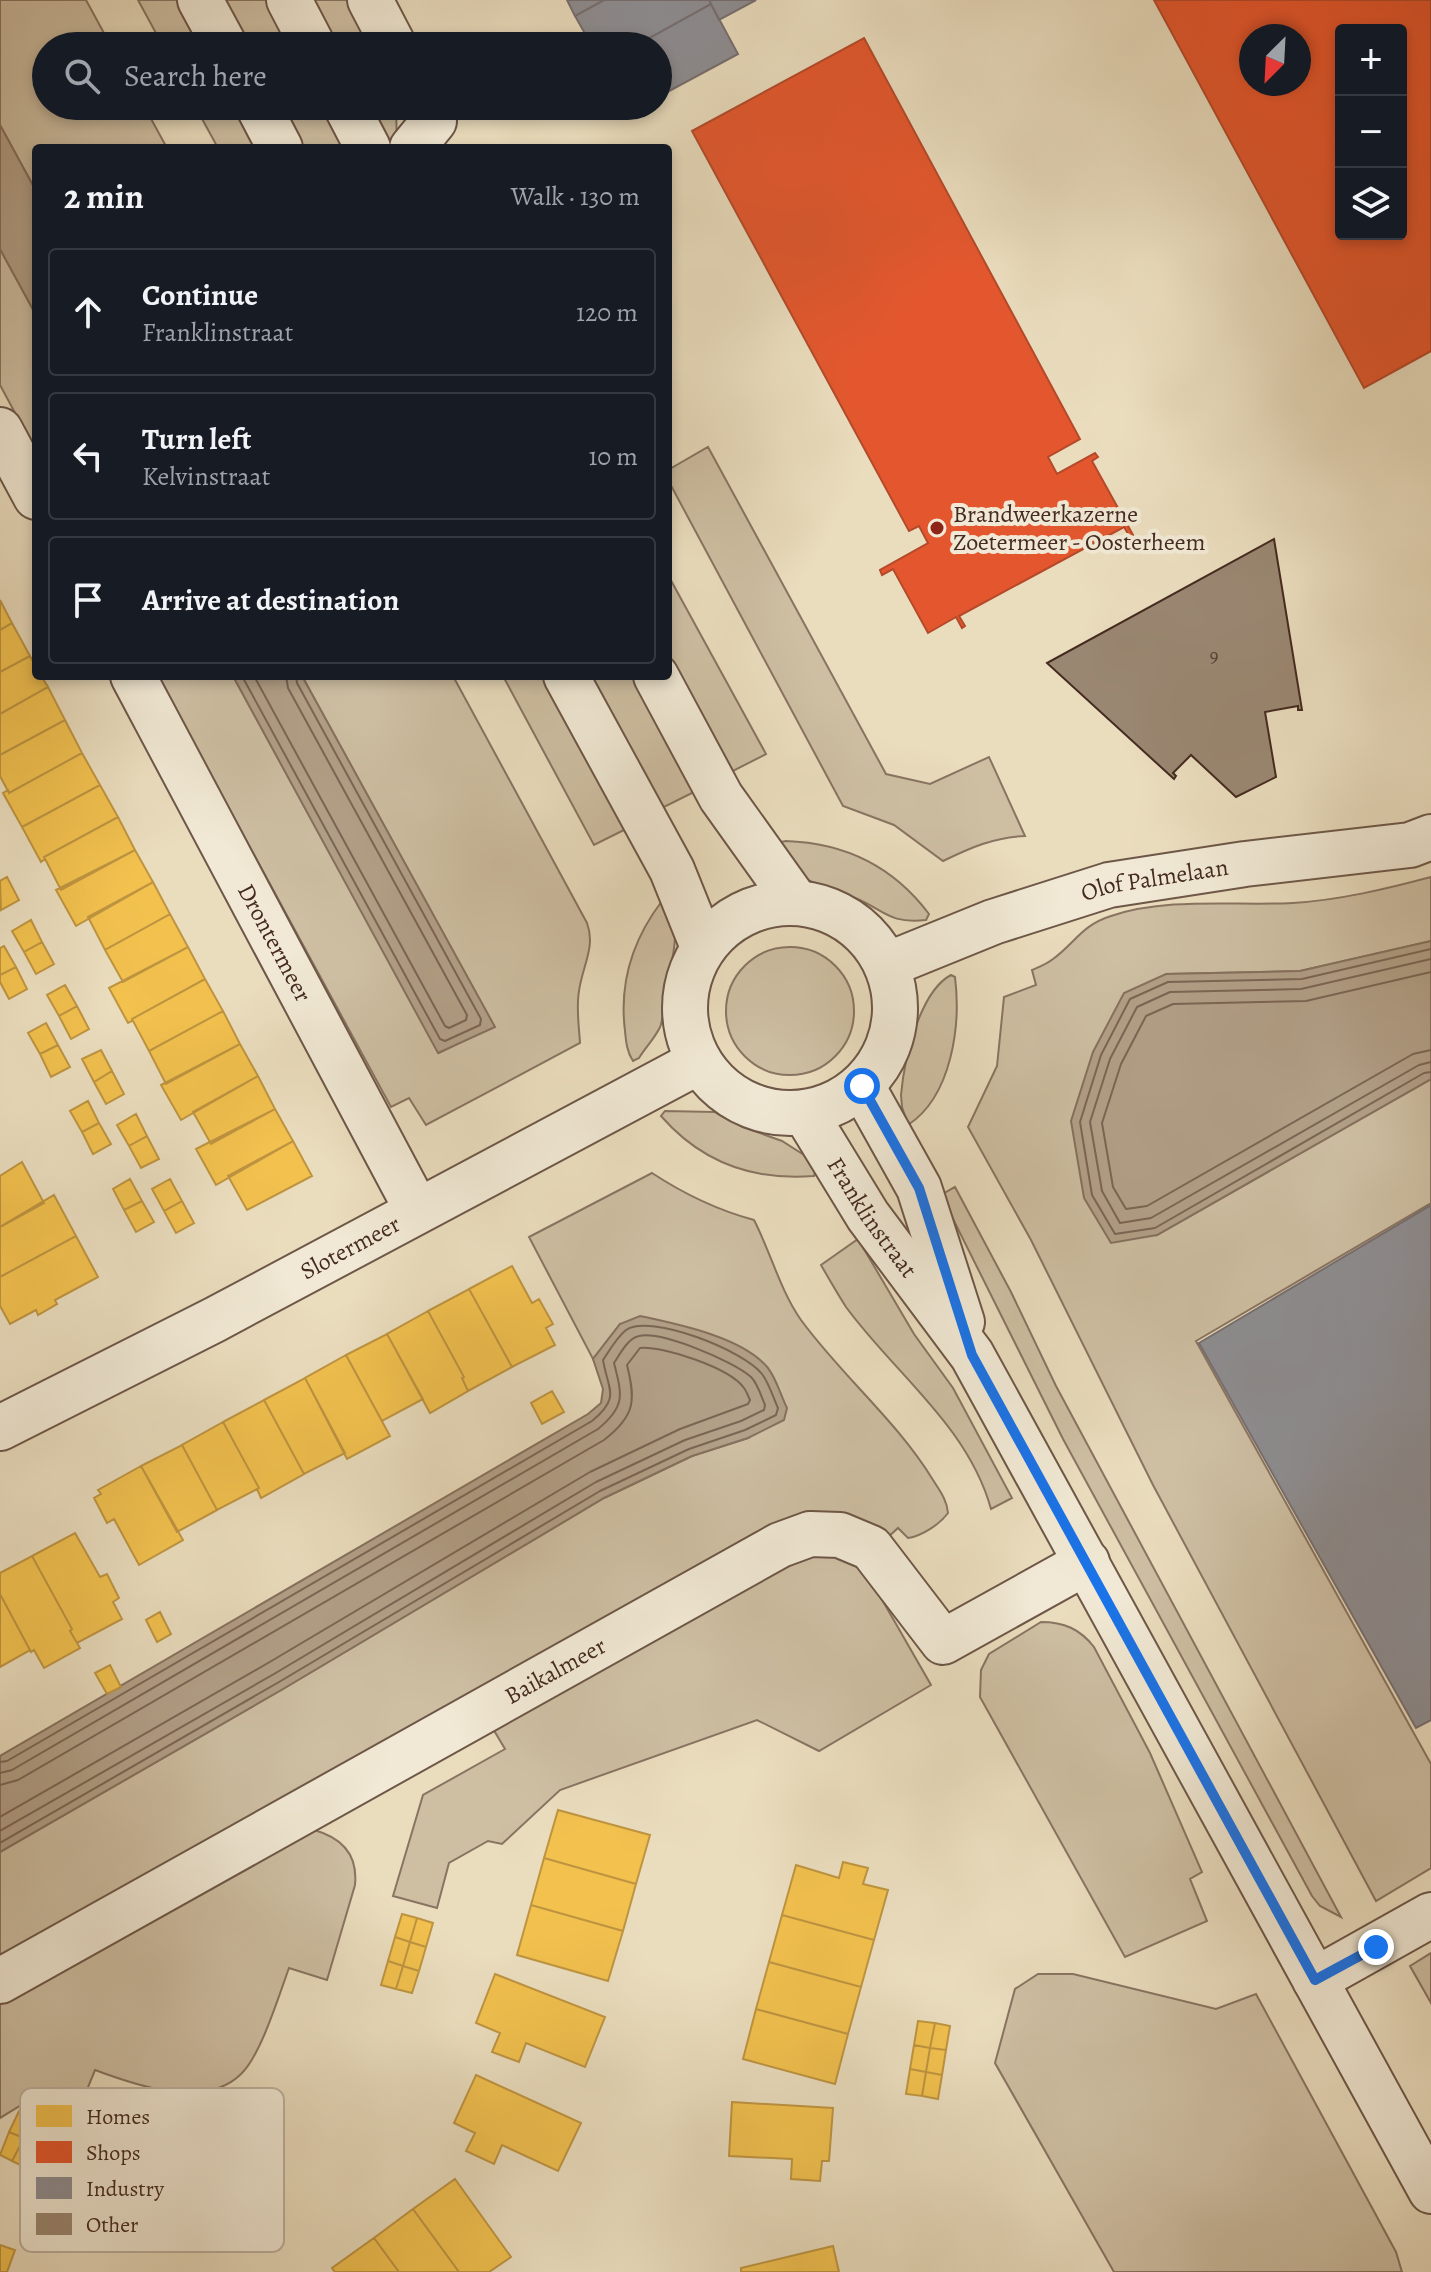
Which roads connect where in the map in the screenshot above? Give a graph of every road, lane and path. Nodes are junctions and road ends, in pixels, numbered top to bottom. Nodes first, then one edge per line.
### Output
1 (200, 0) edge
2 (289, 0) edge
3 (370, 0) edge
4 (217, 32) edge
5 (306, 32) edge
6 (387, 32) edge
7 (265, 120) edge
8 (353, 120) edge
9 (433, 120) edge
10 (278, 144) edge
11 (366, 144) edge
12 (415, 144) edge
13 (0, 430) edge
14 (32, 490) edge
15 (135, 680) edge
16 (568, 680) edge
17 (658, 680) edge
18 (1431, 837) edge
19 (796, 902) junction
20 (703, 947) junction
21 (887, 965) junction
22 (698, 1062) junction
23 (862, 1086) junction
24 (805, 1113) junction
25 (417, 1210) junction
26 (972, 1355) junction
27 (0, 1428) edge
28 (1087, 1562) junction
29 (1431, 1915) edge
30 (1315, 1980) junction
31 (0, 1981) edge
32 (1431, 2191) edge

1 - 4 street
2 - 5 street
3 - 6 street
7 - 10 street
8 - 11 street
9 - 12 street
13 - 14 street
15 - 25 street, Drontermeer
16 - 20 street
17 - 19 street
18 - 21 street, Olof Palmelaan
19 - 20 street
19 - 21 street
20 - 22 street
21 - 23 street
22 - 24 street
22 - 25 street, Slotermeer
23 - 24 street
23 - 26 street, Franklinstraat
24 - 26 street, Franklinstraat
25 - 27 street, Slotermeer
26 - 28 street, Franklinstraat
28 - 30 street, Franklinstraat
28 - 31 street, Baikalmeer
29 - 30 street
30 - 32 street, Franklinstraat

